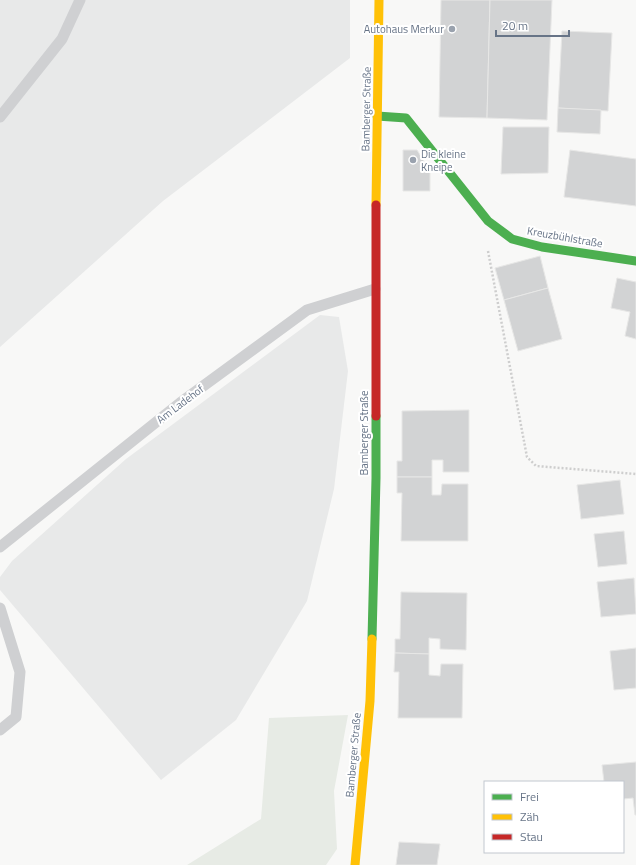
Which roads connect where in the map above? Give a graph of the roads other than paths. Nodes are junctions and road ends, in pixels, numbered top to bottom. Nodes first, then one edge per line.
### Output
1 (80, 0) edge
2 (379, 0) edge
3 (378, 116) junction
4 (0, 117) edge
5 (636, 261) edge
6 (375, 289) junction
7 (0, 547) edge
8 (0, 608) edge
9 (0, 730) edge
10 (355, 865) edge

1 - 4 lane
2 - 3 street, Bamberger Straße
3 - 5 street, Kreuzbühlstraße
3 - 6 street, Bamberger Straße
6 - 7 lane, Am Ladehof
6 - 10 street, Bamberger Straße
8 - 9 lane

